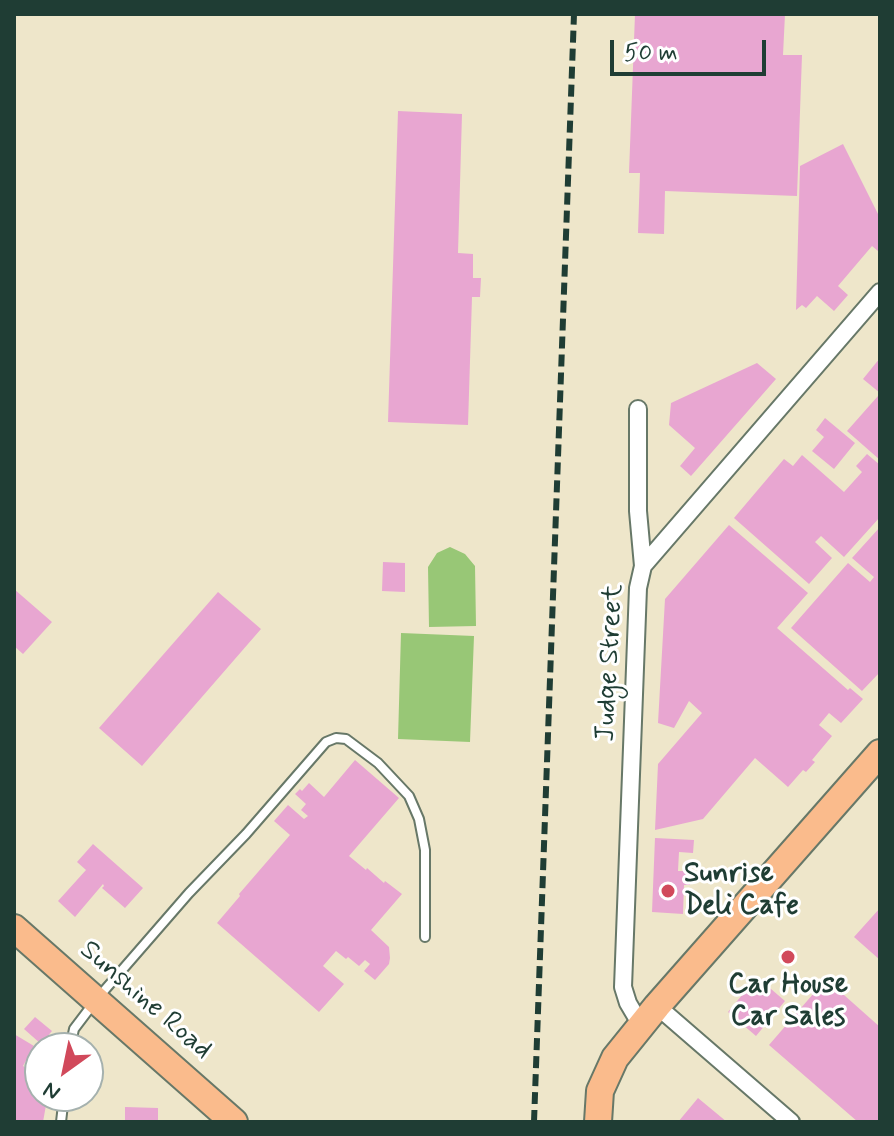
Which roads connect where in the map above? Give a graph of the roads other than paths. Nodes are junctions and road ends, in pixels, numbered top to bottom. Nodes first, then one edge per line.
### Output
1 (880, 292) edge
2 (638, 409) dead end
3 (643, 566) junction
4 (880, 753) edge
5 (14, 928) edge
6 (425, 937) dead end
7 (96, 1000) junction
8 (649, 1016) junction
9 (73, 1032) edge
10 (234, 1122) edge
11 (598, 1122) edge
12 (791, 1122) edge

1 - 3 street, Judge Street
2 - 3 street
3 - 8 street, Judge Street
4 - 8 main road
5 - 7 main road, Sunshine Road
6 - 7 lane
7 - 9 lane
7 - 10 main road, Sunshine Road
8 - 11 main road
8 - 12 street

